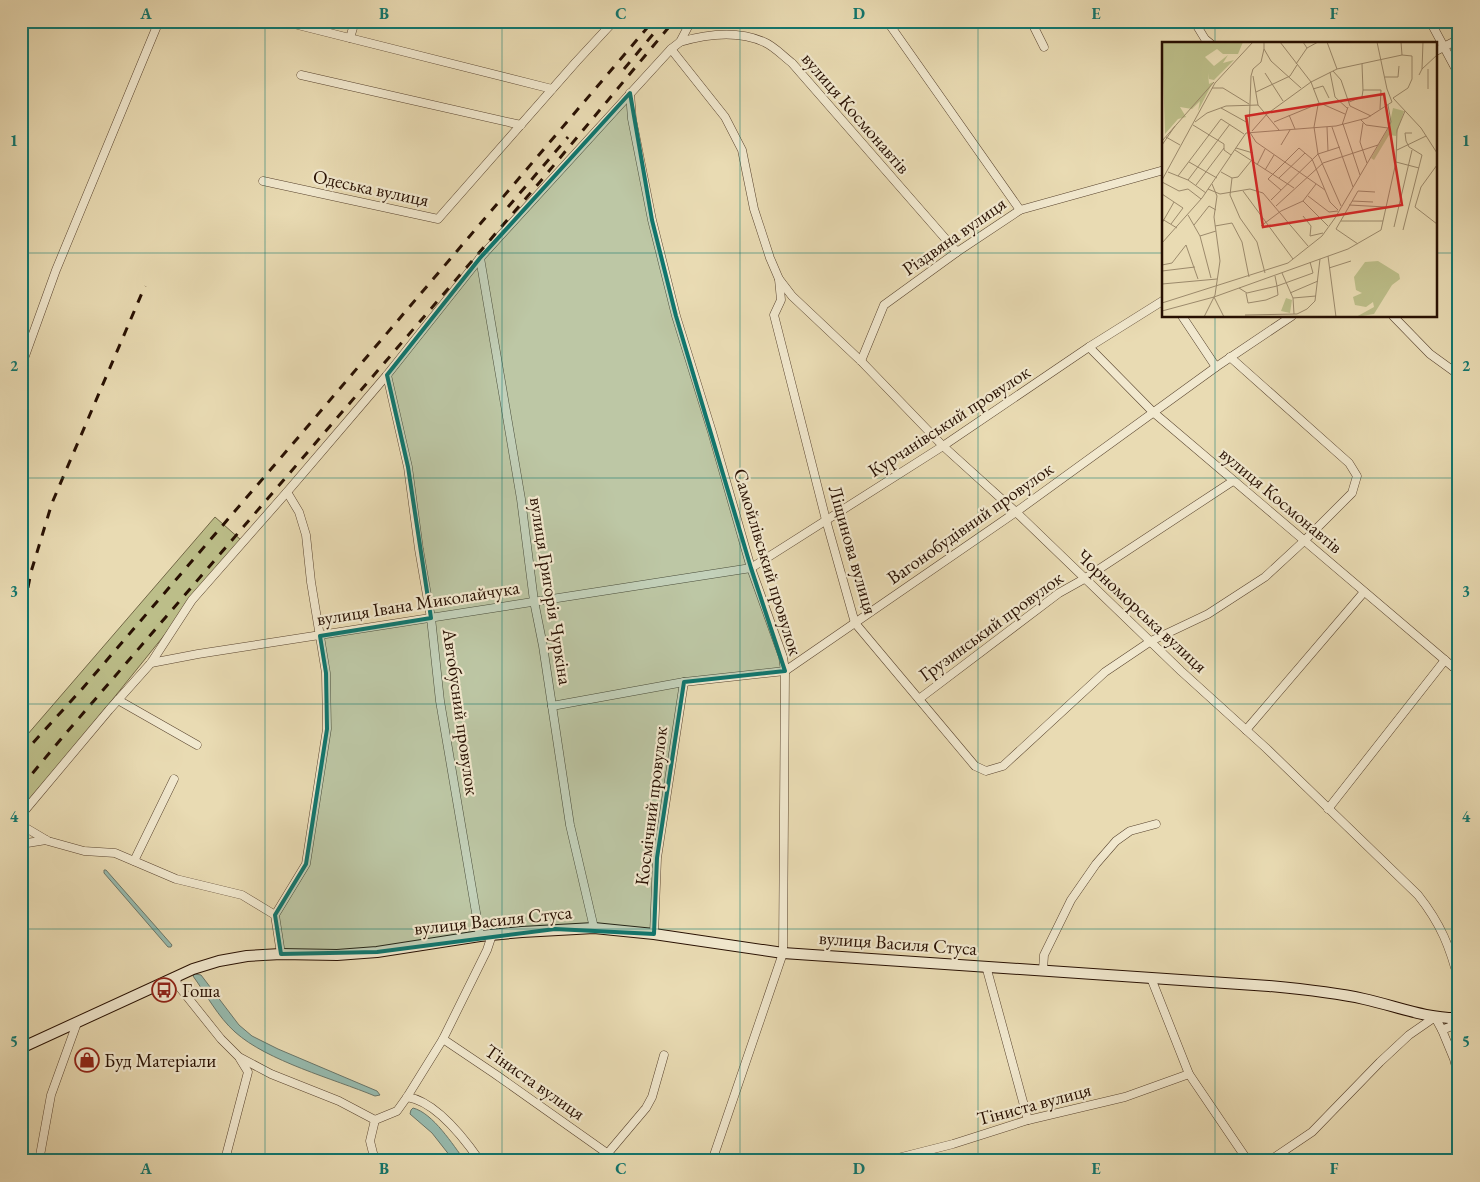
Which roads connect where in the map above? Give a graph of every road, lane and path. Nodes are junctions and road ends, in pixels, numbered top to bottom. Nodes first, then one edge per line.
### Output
1 (160, 21) edge
2 (282, 21) edge
3 (355, 21) edge
4 (614, 21) edge
5 (691, 21) edge
6 (887, 21) edge
7 (1031, 21) edge
8 (1194, 21) edge
9 (1430, 21) edge
10 (350, 38) junction
11 (1459, 40) edge
12 (680, 42) junction
13 (1209, 42) edge
14 (1438, 42) edge
15 (1044, 47) dead end
16 (671, 48) junction
17 (1440, 49) edge
18 (301, 75) dead end
19 (1459, 75) edge
20 (552, 89) junction
21 (630, 93) junction
22 (521, 125) junction
23 (1162, 171) edge
24 (263, 181) dead end
25 (1020, 210) junction
26 (957, 252) junction
27 (480, 258) junction
28 (779, 279) junction
29 (1162, 301) edge
30 (1183, 318) edge
31 (1289, 318) edge
32 (1395, 318) edge
33 (1089, 347) junction
34 (1230, 357) junction
35 (861, 361) junction
36 (21, 367) edge
37 (1216, 367) junction
38 (387, 375) junction
39 (1459, 375) edge
40 (1153, 412) junction
41 (943, 446) junction
42 (1233, 481) junction
43 (287, 492) junction
44 (1016, 512) junction
45 (826, 520) junction
46 (1304, 541) junction
47 (751, 568) junction
48 (1084, 579) junction
49 (1364, 592) junction
50 (534, 601) junction
51 (431, 618) junction
52 (855, 623) junction
53 (320, 636) junction
54 (1151, 641) junction
55 (1445, 660) junction
56 (151, 664) junction
57 (784, 671) junction
58 (1459, 672) edge
59 (684, 682) junction
60 (919, 699) junction
61 (118, 700) junction
62 (552, 706) junction
63 (1246, 730) junction
64 (197, 745) dead end
65 (174, 779) dead end
66 (1328, 809) junction
67 (21, 815) edge
68 (1156, 824) dead end
69 (21, 825) edge
70 (46, 840) junction
71 (21, 844) edge
72 (134, 861) junction
73 (275, 915) junction
74 (594, 928) junction
75 (654, 934) junction
76 (492, 935) junction
77 (480, 936) junction
78 (783, 952) junction
79 (281, 954) junction
80 (986, 966) junction
81 (1043, 970) junction
82 (176, 977) junction
83 (1151, 978) junction
84 (1459, 982) edge
85 (1435, 1017) junction
86 (1459, 1018) edge
87 (77, 1023) junction
88 (1459, 1023) edge
89 (1442, 1030) junction
90 (443, 1039) junction
91 (21, 1048) edge
92 (664, 1054) dead end
93 (239, 1057) junction
94 (1189, 1074) junction
95 (1459, 1078) edge
96 (407, 1097) junction
97 (375, 1120) junction
98 (1028, 1120) junction
99 (608, 1153) junction
100 (39, 1161) edge
101 (226, 1161) edge
102 (375, 1161) edge
103 (480, 1161) edge
104 (618, 1161) edge
105 (712, 1161) edge
106 (886, 1161) edge
107 (1248, 1161) edge
108 (1269, 1161) edge

1 - 36 street
2 - 10 street
3 - 10 street
4 - 20 street, Одеська вулиця
5 - 12 street
6 - 25 street
7 - 15 street
8 - 13 street
9 - 14 street
10 - 20 street
11 - 17 street
12 - 16 street
12 - 26 street, вулиця Космонавтів
16 - 21 street
16 - 28 street, Ліщинова вулиця
17 - 19 street
18 - 22 street
20 - 22 street, Одеська вулиця
21 - 27 street
21 - 47 street, Самойлівський провулок
22 - 24 street, Одеська вулиця
23 - 25 street, Різдвяна вулиця
25 - 26 street, Різдвяна вулиця
26 - 35 street, Різдвяна вулиця
27 - 38 street
27 - 50 street, вулиця Григорія Чуркіна
28 - 35 street, Чорноморська вулиця
28 - 45 street, Ліщинова вулиця
29 - 33 street, Курчанівський провулок
30 - 37 street
31 - 34 street, Вагонобудівний провулок
32 - 39 street
33 - 40 street, вулиця Космонавтів
33 - 41 street, Курчанівський провулок
34 - 37 street, Вагонобудівний провулок
34 - 46 street, Ліщинова вулиця
35 - 41 street, Чорноморська вулиця
37 - 40 street, Вагонобудівний провулок
38 - 43 street
38 - 51 street, Автобусний провулок
40 - 42 street, вулиця Космонавтів
40 - 44 street, Вагонобудівний провулок
41 - 44 street, Чорноморська вулиця
41 - 45 street, Курчанівський провулок
42 - 46 street, вулиця Космонавтів
42 - 48 street, Грузинський провулок
43 - 53 street
43 - 56 street
44 - 48 street, Чорноморська вулиця
44 - 52 street, Вагонобудівний провулок
45 - 47 street, Курчанівський провулок
45 - 52 street, Ліщинова вулиця
46 - 49 street, вулиця Космонавтів
46 - 54 street, Ліщинова вулиця
47 - 50 street, вулиця Івана Миколайчука
47 - 57 street, Самойлівський провулок
48 - 54 street, Чорноморська вулиця
48 - 60 street, Грузинський провулок
49 - 55 street, вулиця Космонавтів
49 - 63 street
50 - 51 street, вулиця Івана Миколайчука
50 - 62 street, вулиця Григорія Чуркіна
51 - 53 street, вулиця Івана Миколайчука
51 - 77 street, Автобусний провулок
52 - 57 street, Вагонобудівний провулок
52 - 60 street, Ліщинова вулиця
53 - 56 street, вулиця Івана Миколайчука
53 - 73 street
54 - 60 street, Ліщинова вулиця
54 - 63 street, Чорноморська вулиця
55 - 58 street, вулиця Космонавтів
55 - 66 street
56 - 61 street
57 - 59 street, Вагонобудівний провулок
57 - 78 street, Самойлівський провулок
59 - 62 street, Вагонобудівний провулок
59 - 75 street, Космічний провулок
61 - 64 street
61 - 67 street
62 - 74 street, вулиця Григорія Чуркіна
63 - 66 street, Чорноморська вулиця
65 - 72 street
66 - 84 street, Чорноморська вулиця
68 - 81 street
69 - 70 street
70 - 71 street
70 - 72 street
72 - 73 street
73 - 79 street
74 - 75 main road, вулиця Василя Стуса
74 - 76 main road, вулиця Василя Стуса
75 - 78 main road, вулиця Василя Стуса
76 - 77 main road, вулиця Василя Стуса
76 - 90 street
77 - 79 main road, вулиця Василя Стуса
78 - 80 main road, вулиця Василя Стуса
78 - 105 street, Самойлівський провулок
79 - 82 main road, вулиця Василя Стуса
80 - 81 main road, вулиця Василя Стуса
80 - 98 street, вулиця Василя Стуса
81 - 83 main road, вулиця Василя Стуса
82 - 87 main road, вулиця Василя Стуса
82 - 93 street
83 - 85 main road, вулиця Василя Стуса
83 - 94 street
85 - 86 main road, вулиця Василя Стуса
85 - 89 street
85 - 108 street
87 - 91 main road, вулиця Василя Стуса
87 - 100 street
88 - 89 street
89 - 95 street
90 - 96 street
90 - 99 street, Тіниста вулиця
92 - 99 street
93 - 97 street
93 - 101 street
94 - 98 street, Тіниста вулиця
94 - 107 street
96 - 97 street
96 - 103 street
97 - 102 street
98 - 106 street, Тіниста вулиця
99 - 104 street, Тіниста вулиця

